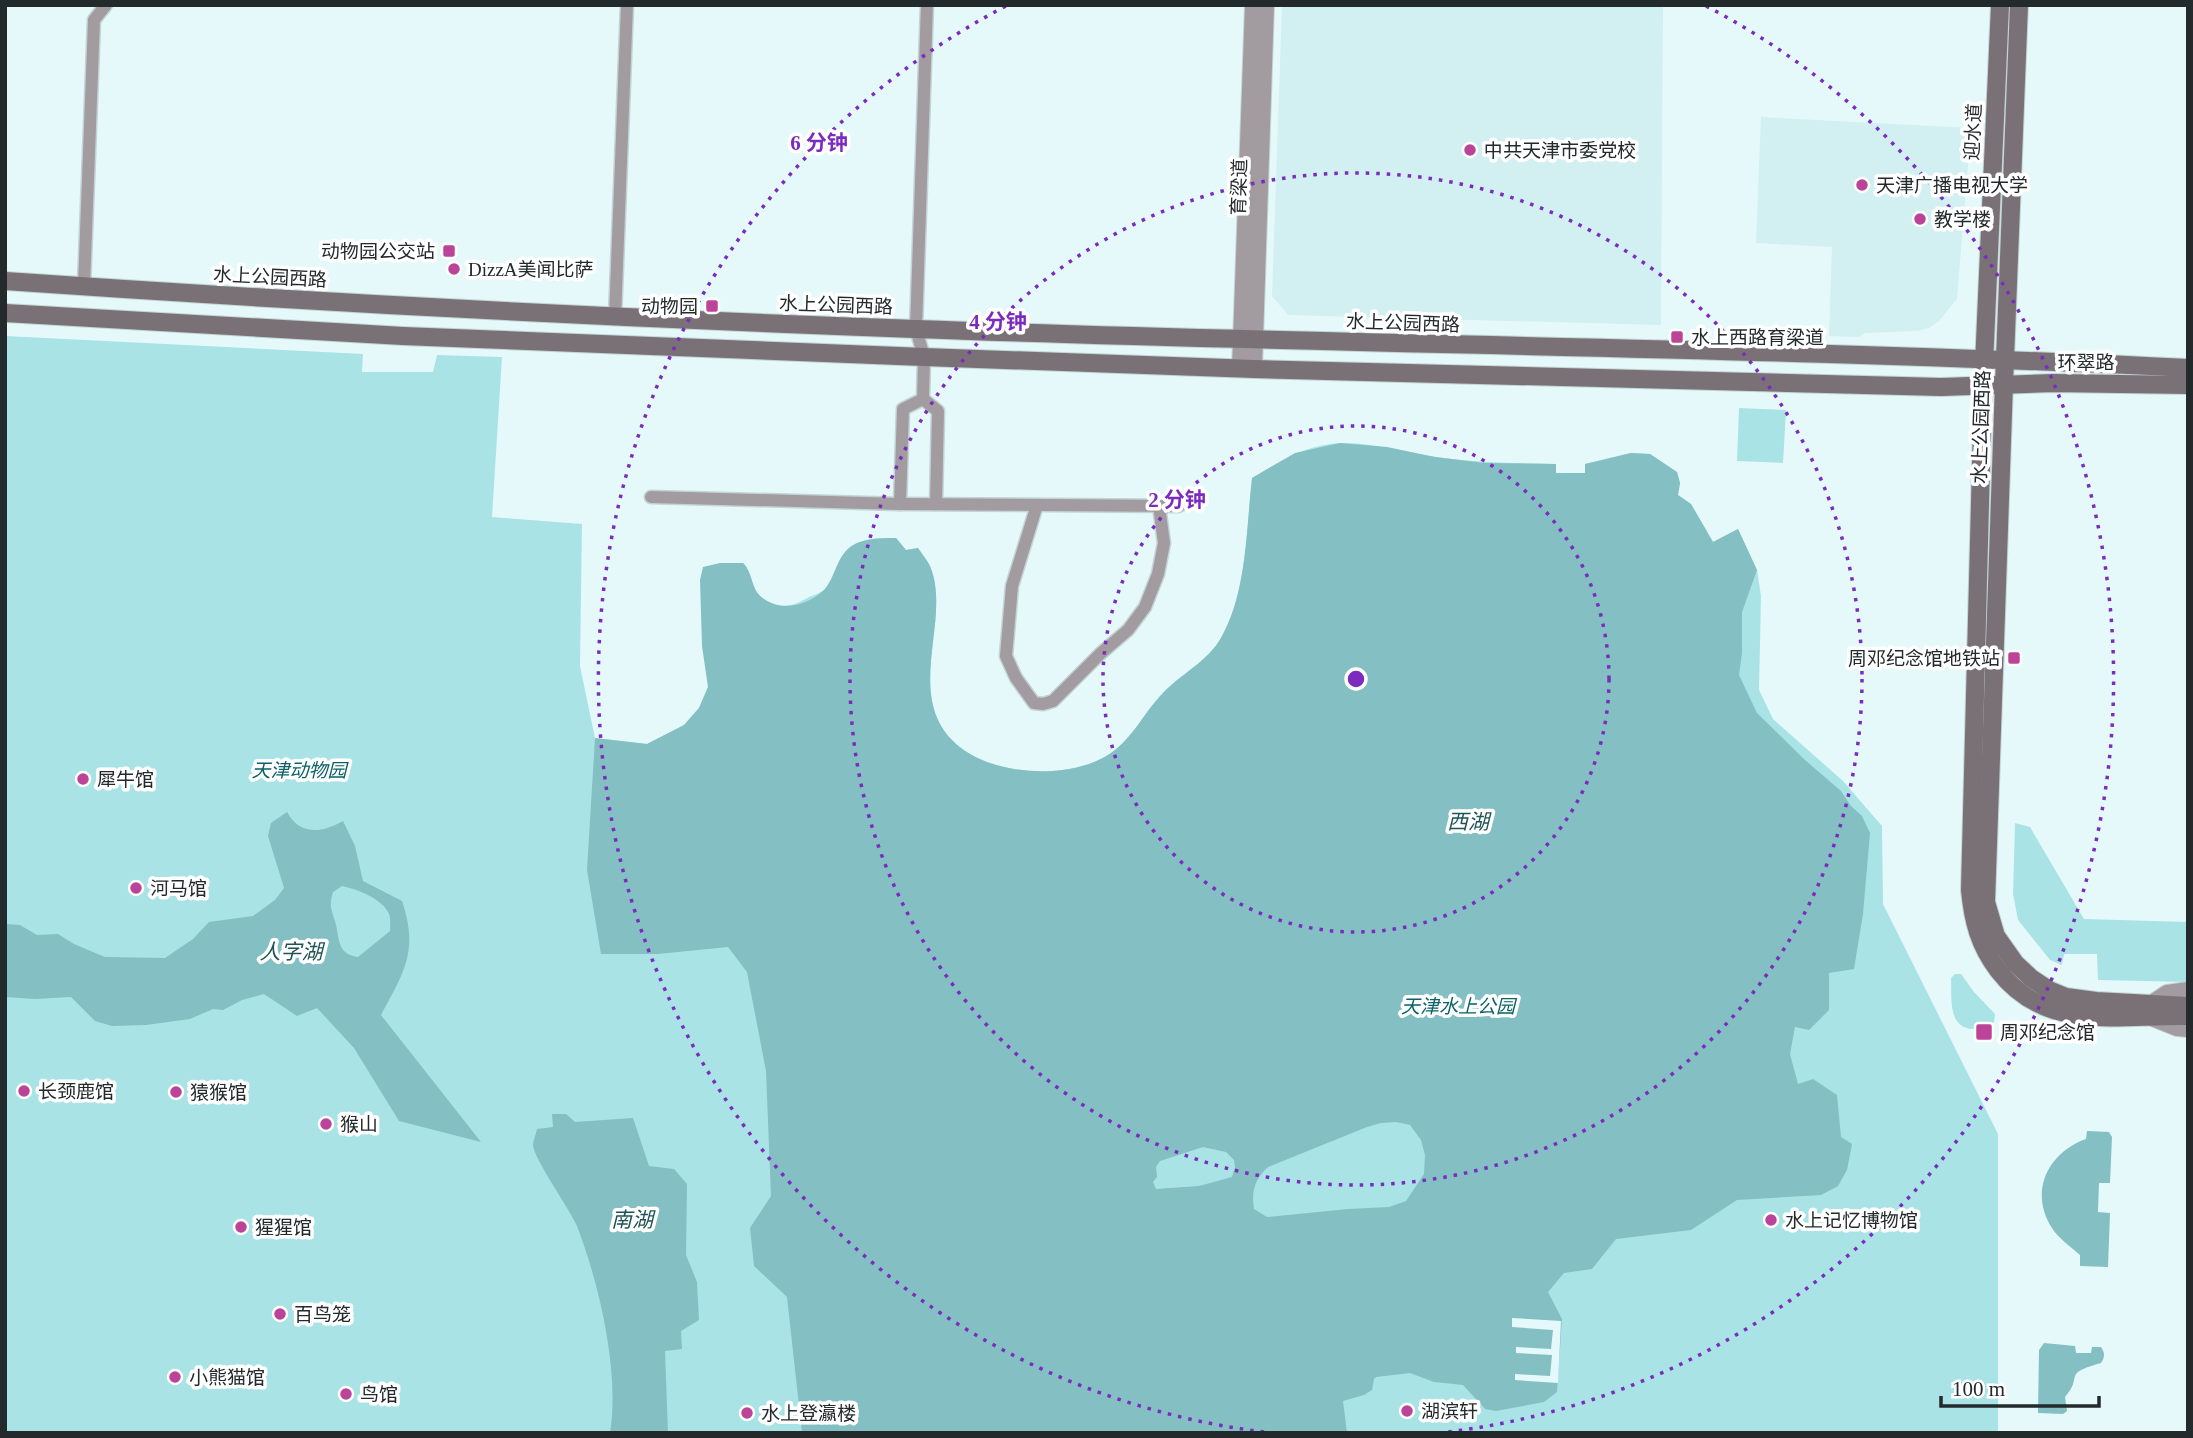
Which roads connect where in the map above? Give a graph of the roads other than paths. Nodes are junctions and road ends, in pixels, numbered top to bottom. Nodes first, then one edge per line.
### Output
1 (106, 5) edge
2 (626, 5) edge
3 (927, 5) edge
4 (1252, 5) edge
5 (1266, 5) edge
6 (2000, 5) edge
7 (2020, 5) edge
8 (5, 281) edge
9 (84, 286) junction
10 (5, 313) edge
11 (615, 317) junction
12 (916, 329) junction
13 (1248, 339) junction
14 (924, 357) junction
15 (1985, 359) junction
16 (2005, 359) junction
17 (1247, 369) junction
18 (2188, 369) edge
19 (2004, 384) junction
20 (2188, 385) edge
21 (1983, 387) junction
22 (923, 399) junction
23 (651, 497) dead end
24 (900, 504) junction
25 (936, 504) junction
26 (1037, 505) junction
27 (1159, 506) junction
28 (1179, 506) dead end
29 (2188, 990) edge
30 (2188, 1006) edge
31 (2152, 1010) junction
32 (2188, 1016) edge
33 (2188, 1029) edge

1 - 9 street
2 - 11 street
3 - 12 street
4 - 13 street
5 - 13 street, 育梁道
6 - 15 main road, 迎水道
7 - 16 main road
8 - 9 main road, 水上公园西路
9 - 11 main road, 水上公园西路
10 - 14 main road, 水上公园西路
11 - 12 main road, 水上公园西路
12 - 13 main road, 水上公园西路
12 - 14 street
13 - 15 main road, 水上公园西路
13 - 17 street, 育梁道
14 - 17 main road, 水上公园西路
14 - 22 street
15 - 16 main road, 水上公园西路
15 - 21 main road, 迎水道
16 - 18 main road, 环翠路
16 - 19 main road, 水上公园西路
17 - 21 main road, 水上公园西路
19 - 20 main road, 环翠路
19 - 21 main road, 环翠路
19 - 31 main road, 水上公园西路
21 - 31 main road, 水上公园西路
22 - 24 street
22 - 25 street
23 - 24 street
24 - 25 street
25 - 26 street
26 - 27 street
26 - 27 street
27 - 28 street
29 - 31 street
30 - 31 main road, 水上公园西路
31 - 32 main road, 水上公园西路
31 - 33 street

